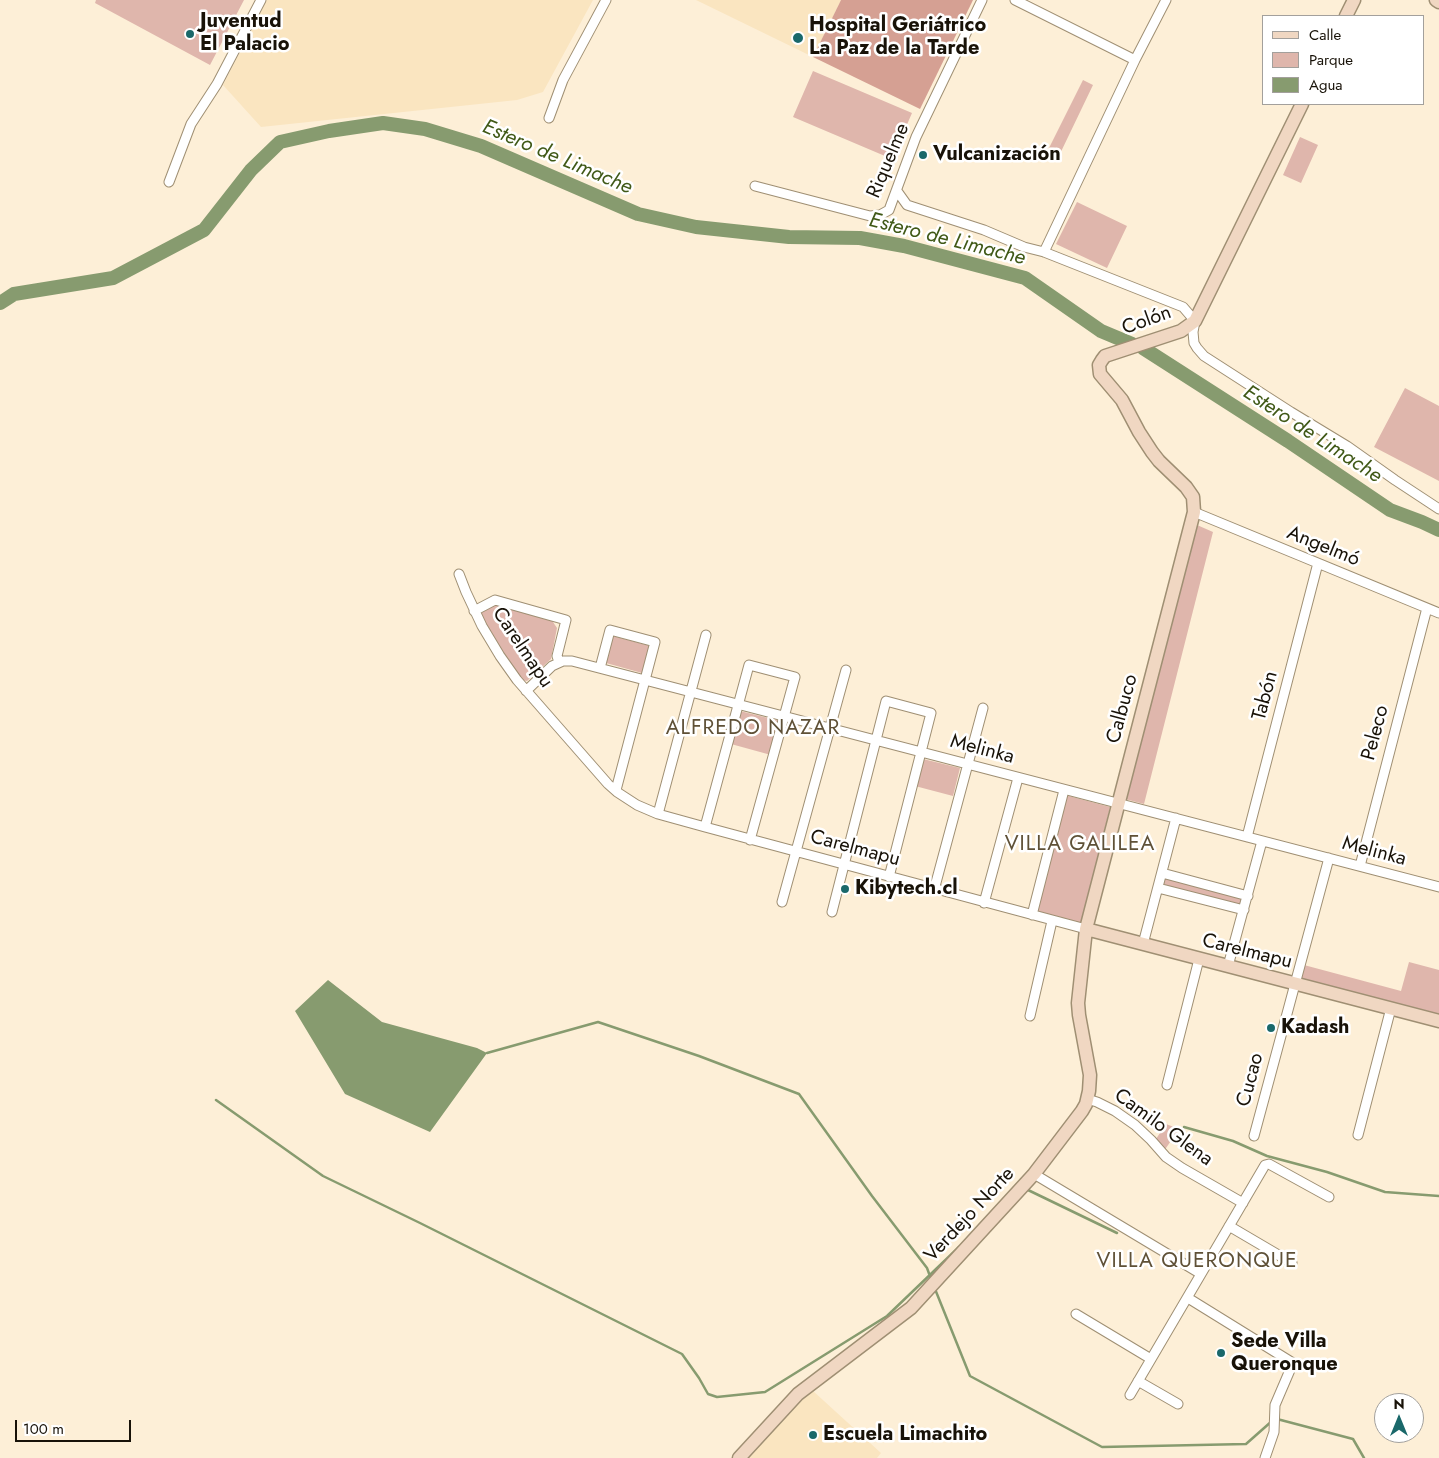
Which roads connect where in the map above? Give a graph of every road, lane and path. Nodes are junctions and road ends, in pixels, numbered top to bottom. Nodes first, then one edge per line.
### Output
1 (261, 0) edge
2 (606, 0) edge
3 (982, 0) edge
4 (1015, 0) edge
5 (1166, 0) edge
6 (1354, 0) edge
7 (1436, 0) edge
8 (1439, 2) edge
9 (1346, 15) edge
10 (1136, 60) junction
11 (1302, 105) edge
12 (550, 118) dead end
13 (169, 182) dead end
14 (755, 186) dead end
15 (897, 191) junction
16 (1044, 252) junction
17 (1195, 321) junction
18 (1193, 497) joint
19 (1439, 509) edge
20 (1194, 512) junction
21 (1318, 563) junction
22 (459, 574) dead end
23 (1427, 608) junction
24 (474, 611) junction
25 (1439, 613) edge
26 (706, 634) dead end
27 (559, 662) junction
28 (600, 668) junction
29 (846, 670) dead end
30 (645, 680) junction
31 (526, 691) junction
32 (691, 692) junction
33 (738, 704) junction
34 (983, 708) dead end
35 (784, 716) junction
36 (830, 729) junction
37 (876, 740) junction
38 (921, 752) junction
39 (968, 764) junction
40 (1018, 778) junction
41 (616, 790) junction
42 (1064, 790) junction
43 (1118, 804) junction
44 (658, 814) junction
45 (1176, 818) junction
46 (705, 827) junction
47 (1247, 837) junction
48 (750, 840) junction
49 (1262, 841) junction
50 (797, 852) junction
51 (1329, 858) junction
52 (844, 865) junction
53 (1360, 866) junction
54 (1162, 873) junction
55 (889, 877) junction
56 (1439, 887) edge
57 (1158, 888) junction
58 (934, 890) junction
59 (1248, 896) junction
60 (782, 902) dead end
61 (984, 903) junction
62 (1244, 910) junction
63 (832, 912) dead end
64 (1032, 915) junction
65 (1052, 921) junction
66 (1086, 930) junction
67 (1143, 944) junction
68 (1199, 958) junction
69 (1228, 966) junction
70 (1295, 984) junction
71 (1391, 1008) junction
72 (1030, 1016) dead end
73 (1439, 1020) edge
74 (1167, 1085) dead end
75 (1087, 1099) junction
76 (1358, 1135) dead end
77 (1254, 1136) dead end
78 (1034, 1174) junction
79 (1329, 1197) dead end
80 (1243, 1203) junction
81 (1229, 1226) junction
82 (1292, 1263) dead end
83 (1201, 1274) junction
84 (1188, 1298) junction
85 (1076, 1314) dead end
86 (1152, 1359) junction
87 (1138, 1381) junction
88 (1130, 1395) dead end
89 (1178, 1404) dead end
90 (739, 1458) edge
91 (1264, 1458) edge

1 - 13 street
2 - 12 street
3 - 15 street, Riquelme
4 - 10 street
5 - 10 street
6 - 9 street
7 - 8 street
10 - 16 street
11 - 17 street, Colón
14 - 15 street, Riquelme
15 - 16 street
16 - 17 street
17 - 18 street, Colón
17 - 19 street
18 - 20 street, Calbuco
20 - 21 street, Angelmó
20 - 43 street, Calbuco
21 - 23 street, Angelmó
21 - 47 street, Tabón
22 - 24 street, Carelmapu
23 - 25 street, Angelmó
23 - 53 street, Peleco
24 - 27 street
24 - 31 street, Carelmapu
26 - 32 street
27 - 28 street, Melinka
27 - 31 street
28 - 30 street, Melinka
28 - 30 street
29 - 36 street
30 - 32 street, Melinka
30 - 41 street
31 - 41 street, Carelmapu
32 - 33 street, Melinka
32 - 44 street
33 - 35 street, Melinka
33 - 35 street
33 - 46 street
34 - 39 street
35 - 36 street, Melinka
35 - 48 street
36 - 37 street, Melinka
36 - 50 street
37 - 38 street, Melinka
37 - 38 street
37 - 52 street
38 - 39 street, Melinka
38 - 55 street
39 - 40 street, Melinka
39 - 58 street
40 - 42 street, Melinka
40 - 61 street
41 - 44 street, Carelmapu
42 - 43 street, Melinka
42 - 64 street
43 - 45 street, Melinka
43 - 66 street, Calbuco
44 - 46 street, Carelmapu
45 - 47 street, Melinka
45 - 54 street
46 - 48 street, Carelmapu
47 - 49 street, Melinka
48 - 50 street, Carelmapu
49 - 51 street, Melinka
49 - 59 street
50 - 52 street, Carelmapu
50 - 60 street
51 - 53 street, Melinka
51 - 70 street, Cucao
52 - 55 street, Carelmapu
52 - 63 street
53 - 56 street, Melinka
54 - 57 street
54 - 59 street
55 - 58 street, Carelmapu
57 - 62 street
57 - 67 street
58 - 61 street, Carelmapu
59 - 62 street
61 - 64 street, Carelmapu
62 - 69 street
64 - 65 street, Carelmapu
65 - 66 street, Carelmapu
65 - 72 street
66 - 67 street, Carelmapu
66 - 75 street, Verdejo Norte
67 - 68 street, Carelmapu
68 - 69 street, Carelmapu
68 - 74 street
69 - 70 street, Carelmapu
70 - 71 street, Carelmapu
70 - 77 street, Cucao
71 - 73 street, Carelmapu
71 - 76 street
75 - 78 street, Verdejo Norte
75 - 80 street, Camilo Glena
78 - 83 street
78 - 90 street, Verdejo Norte
79 - 80 street
80 - 81 street
81 - 82 street
81 - 83 street
83 - 84 street
84 - 86 street
84 - 91 street
85 - 86 street
86 - 87 street
87 - 88 street
87 - 89 street

